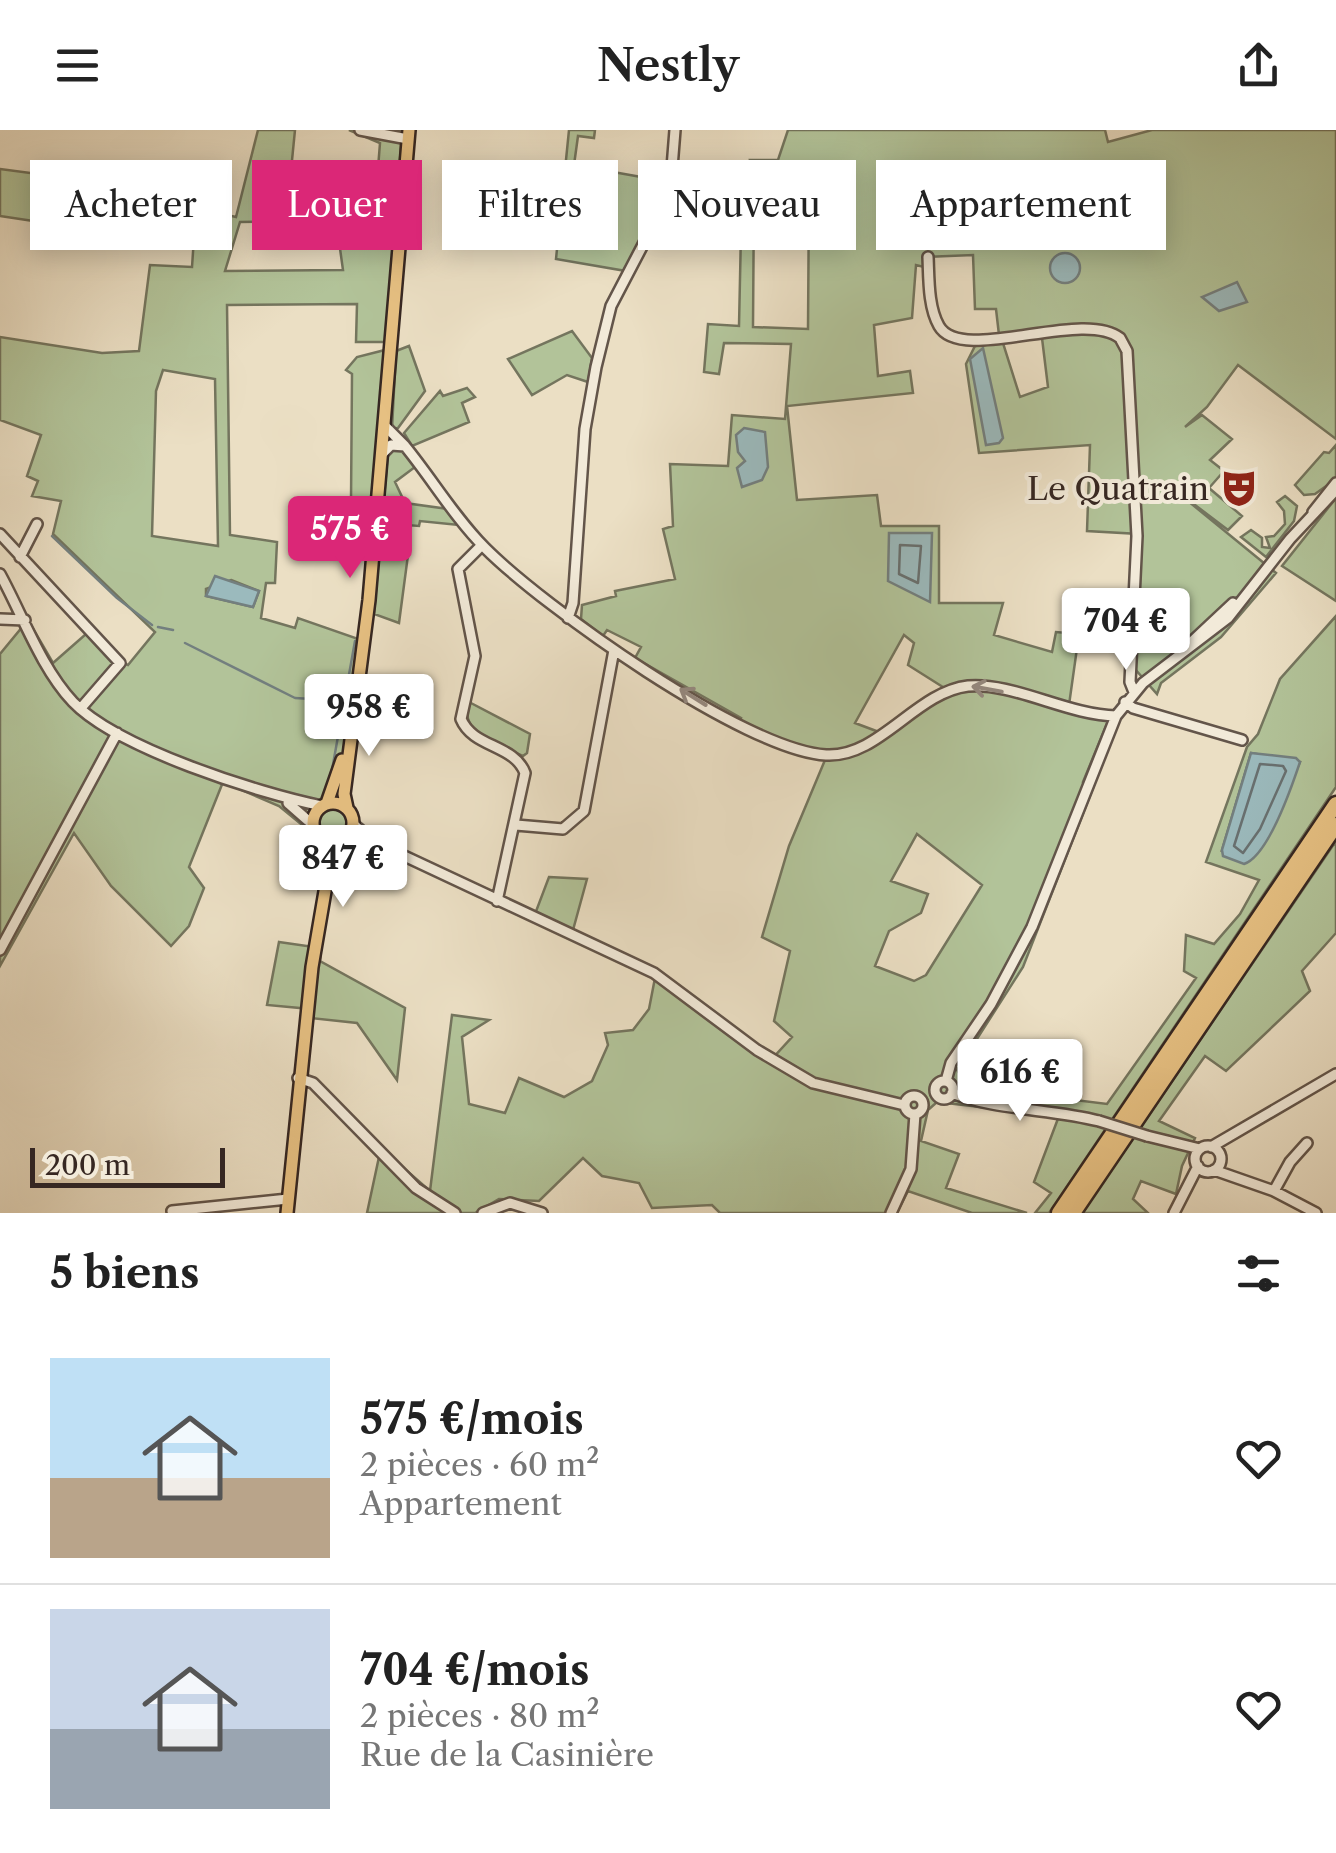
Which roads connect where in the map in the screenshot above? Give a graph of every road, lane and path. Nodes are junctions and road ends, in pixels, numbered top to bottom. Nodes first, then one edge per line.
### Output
1 (360, 130) edge
2 (674, 130) edge
3 (408, 134) edge
4 (928, 256) dead end
5 (384, 425) junction
6 (405, 446) junction
7 (382, 454) junction
8 (1336, 487) edge
9 (37, 524) dead end
10 (0, 534) edge
11 (482, 545) junction
12 (20, 557) junction
13 (0, 574) edge
14 (568, 618) junction
15 (0, 620) edge
16 (24, 620) junction
17 (614, 650) junction
18 (1132, 671) junction
19 (1143, 683) junction
20 (1134, 692) junction
21 (1126, 702) junction
22 (80, 708) junction
23 (353, 712) junction
24 (1116, 716) junction
25 (117, 733) junction
26 (1242, 740) dead end
27 (277, 796) junction
28 (1336, 804) edge
29 (324, 805) junction
30 (347, 808) junction
31 (353, 824) junction
32 (313, 825) junction
33 (516, 825) junction
34 (1336, 825) edge
35 (321, 838) junction
36 (343, 840) junction
37 (379, 846) junction
38 (497, 902) junction
39 (0, 950) edge
40 (312, 967) junction
41 (1336, 1074) edge
42 (298, 1078) junction
43 (946, 1081) junction
44 (952, 1093) junction
45 (938, 1094) junction
46 (922, 1102) junction
47 (904, 1105) junction
48 (915, 1114) junction
49 (1307, 1143) dead end
50 (1208, 1160) junction
51 (1274, 1191) junction
52 (288, 1199) junction
53 (172, 1210) dead end
54 (287, 1213) edge
55 (455, 1213) edge
56 (484, 1213) edge
57 (542, 1213) edge
58 (892, 1213) edge
59 (1060, 1213) edge
60 (1074, 1213) edge
61 (1174, 1213) edge
62 (1316, 1213) edge

1 - 3 street
2 - 14 street
3 - 5 main road
4 - 18 street
5 - 6 street
5 - 7 main road
6 - 7 street
6 - 11 street
7 - 23 main road
8 - 19 street
9 - 12 street
10 - 12 street
11 - 14 street
11 - 33 street
12 - 22 street
13 - 16 street
14 - 17 street
15 - 16 street
16 - 22 street
24 -> 17 street
17 - 33 street
18 - 19 street
18 - 20 street
19 - 20 street
20 - 21 street
21 - 24 street
21 - 26 street
22 - 25 street
23 - 29 main road
23 - 30 main road
24 - 43 street
25 - 27 street
25 - 39 street
27 - 29 street
27 - 32 street
28 - 59 highway
29 - 30 main road
29 - 32 main road
30 - 31 main road
31 - 36 main road
31 - 37 street
32 - 35 main road
33 - 38 street
34 - 60 highway
35 - 36 main road
35 - 40 main road
36 - 37 street
36 - 40 main road
37 - 38 street
38 - 47 street
40 - 42 main road
41 - 50 street
42 - 52 main road
42 - 55 street
43 - 44 street
43 - 45 street
44 - 45 street
44 - 50 street, bridge
45 - 46 street
46 - 47 street
46 - 48 street
47 - 48 street
48 - 58 street
49 - 51 street
50 - 51 street
50 - 61 street
51 - 62 street
52 - 53 street
52 - 54 main road
56 - 57 street

